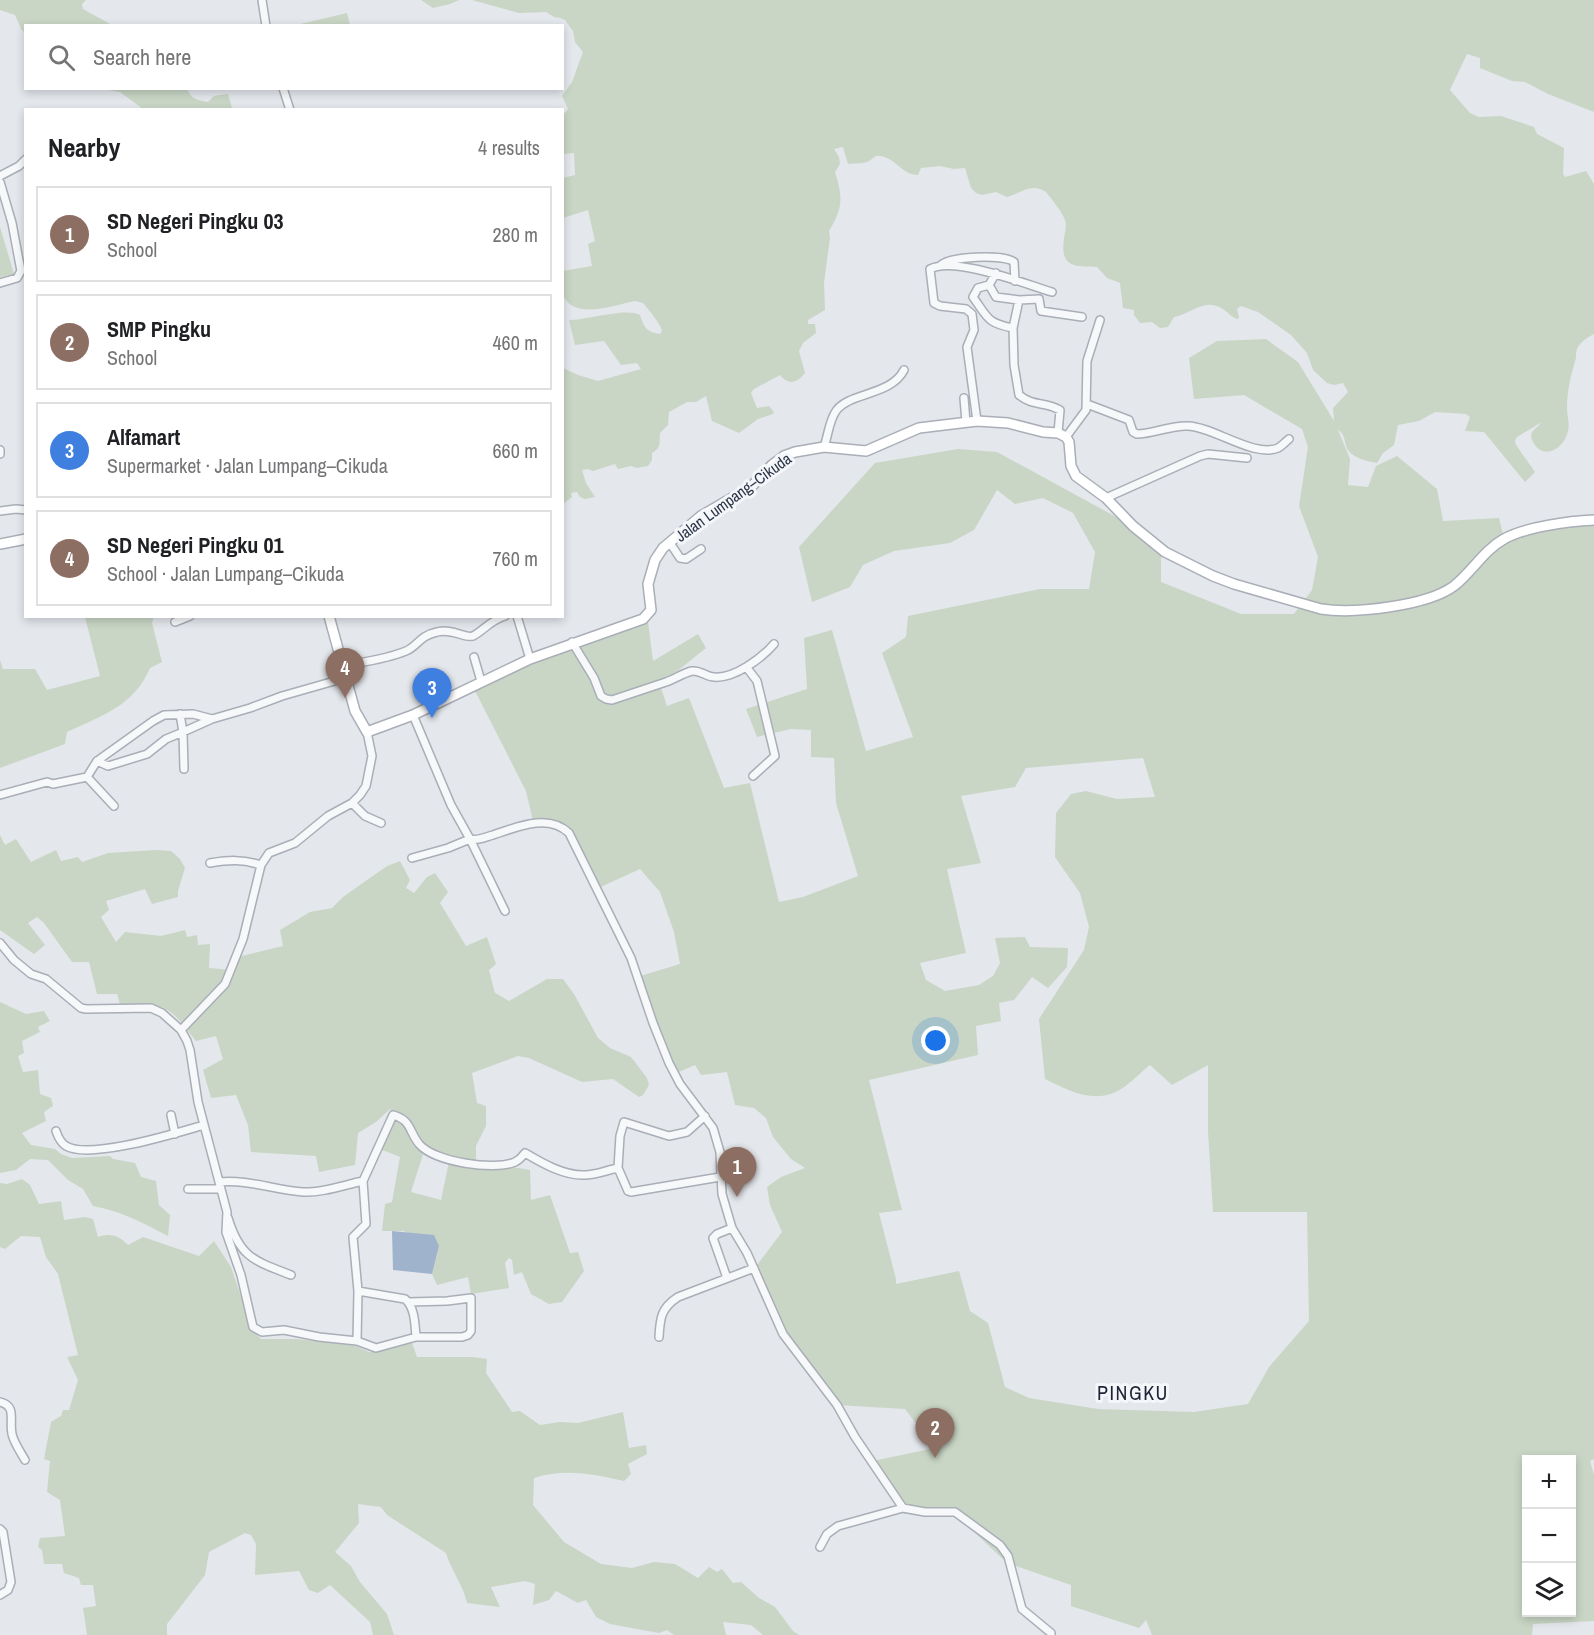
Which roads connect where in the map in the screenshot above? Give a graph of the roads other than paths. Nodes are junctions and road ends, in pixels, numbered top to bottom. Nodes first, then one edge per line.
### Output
1 (262, 0) edge
2 (266, 24) edge
3 (284, 90) edge
4 (289, 108) edge
5 (24, 161) edge
6 (0, 176) edge
7 (0, 182) edge
8 (940, 266) junction
9 (996, 273) junction
10 (1015, 281) junction
11 (0, 284) edge
12 (989, 285) junction
13 (1052, 292) dead end
14 (1019, 300) junction
15 (1082, 317) dead end
16 (1100, 320) dead end
17 (1013, 328) junction
18 (904, 370) dead end
19 (964, 398) dead end
20 (1087, 404) junction
21 (977, 421) junction
22 (966, 422) junction
23 (1062, 435) junction
24 (1289, 439) dead end
25 (824, 447) junction
26 (0, 450) edge
27 (0, 454) edge
28 (1247, 458) dead end
29 (1106, 498) junction
30 (24, 510) edge
31 (0, 511) edge
32 (1594, 520) edge
33 (24, 539) edge
34 (670, 543) junction
35 (0, 544) edge
36 (701, 549) dead end
37 (185, 618) edge
38 (330, 618) edge
39 (500, 618) edge
40 (518, 618) edge
41 (175, 622) dead end
42 (572, 642) junction
43 (774, 644) dead end
44 (474, 657) dead end
45 (530, 659) junction
46 (342, 666) junction
47 (747, 668) junction
48 (345, 678) junction
49 (481, 681) junction
50 (180, 714) junction
51 (413, 715) junction
52 (212, 719) junction
53 (183, 732) junction
54 (368, 732) junction
55 (97, 761) junction
56 (184, 769) dead end
57 (753, 776) dead end
58 (87, 777) junction
59 (0, 795) edge
60 (352, 803) junction
61 (114, 806) dead end
62 (381, 823) dead end
63 (470, 839) junction
64 (412, 858) dead end
65 (210, 864) dead end
66 (261, 864) junction
67 (505, 911) dead end
68 (0, 943) edge
69 (181, 1030) junction
70 (171, 1115) dead end
71 (705, 1116) junction
72 (204, 1125) junction
73 (56, 1131) dead end
74 (175, 1134) junction
75 (618, 1168) junction
76 (720, 1177) junction
77 (363, 1181) junction
78 (220, 1186) junction
79 (188, 1189) dead end
80 (226, 1212) junction
81 (732, 1228) junction
82 (754, 1268) junction
83 (291, 1275) dead end
84 (727, 1278) junction
85 (358, 1291) junction
86 (409, 1302) junction
87 (659, 1337) dead end
88 (416, 1338) junction
89 (357, 1341) junction
90 (0, 1402) edge
91 (25, 1460) dead end
92 (903, 1508) junction
93 (0, 1529) edge
94 (819, 1547) dead end
95 (0, 1595) edge
96 (1054, 1634) edge

1 - 2 street
3 - 4 street
5 - 6 street
7 - 11 street
8 - 9 street
8 - 10 street
8 - 21 street
9 - 10 street
9 - 12 street
10 - 13 street
12 - 14 street
12 - 17 street
14 - 15 street
14 - 17 street
16 - 20 street
17 - 23 street
18 - 25 street
19 - 22 street
20 - 23 street
20 - 24 street
21 - 22 street, Jalan Lumpang–Cikuda
21 - 23 street, Jalan Lumpang–Cikuda
22 - 25 street, Jalan Lumpang–Cikuda
23 - 29 street
25 - 34 street, Jalan Lumpang–Cikuda
26 - 27 street
28 - 29 street
29 - 32 street
30 - 31 street
33 - 35 street
34 - 36 street
34 - 42 street, Jalan Lumpang–Cikuda
37 - 41 street
38 - 46 street
39 - 46 street
40 - 45 street
42 - 45 street, Jalan Lumpang–Cikuda
42 - 47 street
43 - 47 street
44 - 49 street
45 - 49 street, Jalan Lumpang–Cikuda
46 - 48 street
47 - 57 street
48 - 52 street
48 - 54 street
49 - 51 street, Jalan Lumpang–Cikuda
50 - 52 street
50 - 53 street
50 - 55 street
51 - 54 street, Jalan Lumpang–Cikuda
51 - 63 street
52 - 53 street
53 - 55 street
53 - 56 street
54 - 60 street
55 - 58 street
58 - 59 street
58 - 61 street
60 - 62 street
60 - 66 street
63 - 64 street
63 - 67 street
63 - 71 street
65 - 66 street
66 - 69 street
68 - 69 street
69 - 72 street
70 - 74 street
71 - 75 street
71 - 76 street
72 - 74 street
72 - 78 street
73 - 74 street
75 - 76 street
75 - 77 street
76 - 81 street
77 - 78 street
77 - 85 street
78 - 79 street
78 - 80 street
80 - 83 street
80 - 89 street
81 - 82 street
81 - 84 street
82 - 84 street
82 - 92 street
84 - 87 street
85 - 86 street
85 - 89 street
86 - 88 street
86 - 88 street
88 - 89 street
90 - 91 street
92 - 94 street
92 - 96 street
93 - 95 street

